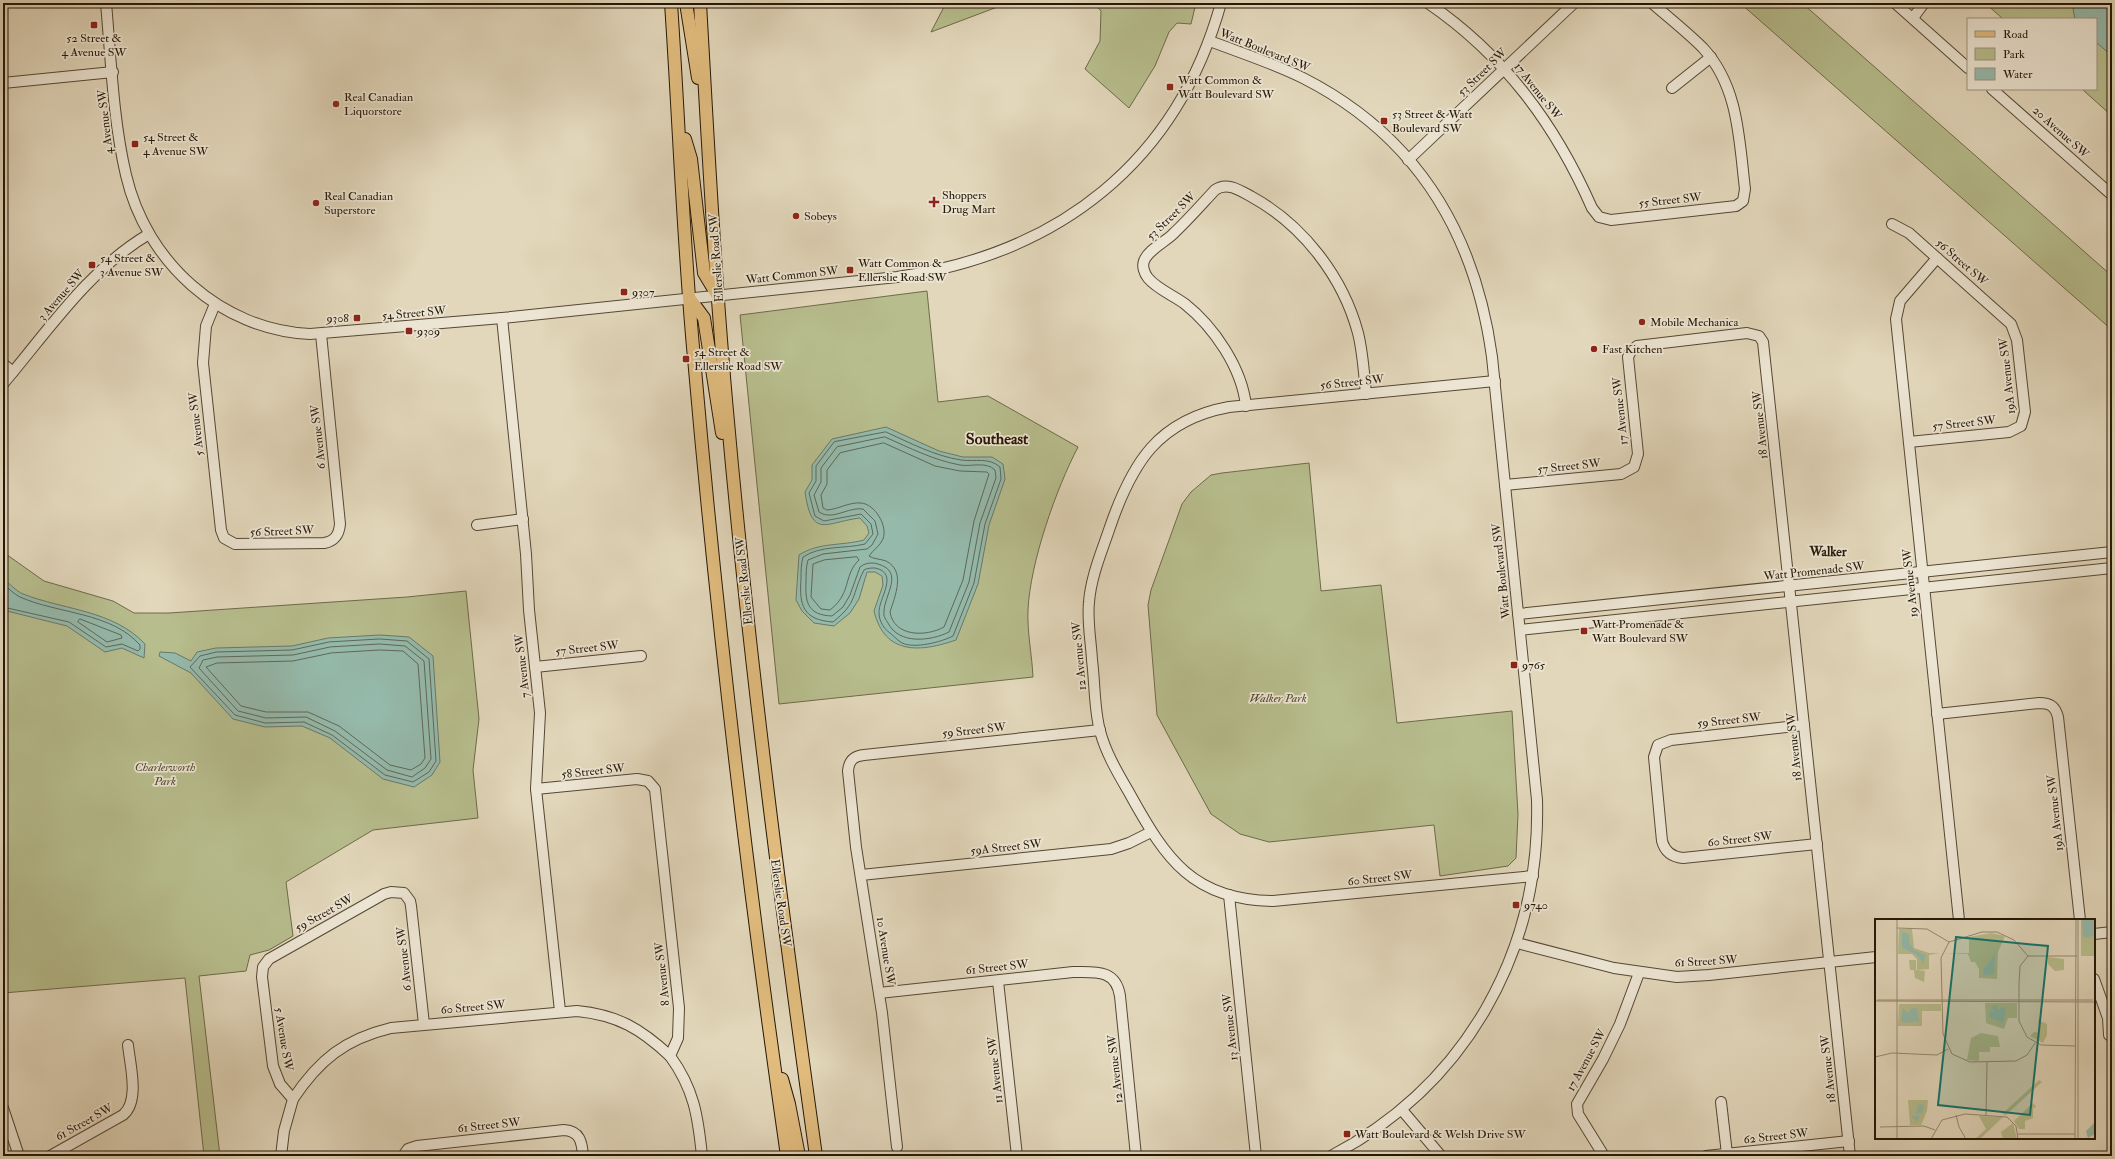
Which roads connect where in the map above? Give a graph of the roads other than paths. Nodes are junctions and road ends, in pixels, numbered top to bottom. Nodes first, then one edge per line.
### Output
1 (106, 3) edge
2 (671, 3) edge
3 (686, 3) edge
4 (700, 3) edge
5 (1221, 3) edge
6 (1428, 3) edge
7 (1574, 3) edge
8 (1652, 3) edge
9 (1895, 3) edge
10 (1924, 3) edge
11 (1912, 18) junction
12 (1210, 41) junction
13 (1711, 57) junction
14 (1967, 67) edge
15 (1505, 69) junction
16 (113, 72) junction
17 (3, 83) edge
18 (1672, 88) dead end
19 (1993, 90) edge
20 (678, 114) junction
21 (706, 114) junction
22 (1408, 160) junction
23 (2112, 195) edge
24 (1599, 216) joint
25 (1892, 224) dead end
26 (149, 234) junction
27 (1937, 258) junction
28 (718, 296) junction
29 (690, 299) junction
30 (215, 304) junction
31 (502, 318) junction
32 (2011, 324) joint
33 (321, 334) junction
34 (1631, 351) joint
35 (3, 364) edge
36 (13, 372) junction
37 (1495, 382) junction
38 (3, 384) edge
39 (1366, 394) junction
40 (1246, 406) junction
41 (1211, 411) joint
42 (2021, 426) joint
43 (1909, 442) junction
44 (1634, 467) joint
45 (733, 475) junction
46 (1505, 485) junction
47 (523, 519) junction
48 (477, 524) dead end
49 (336, 537) joint
50 (227, 541) joint
51 (2112, 552) edge
52 (2112, 568) edge
53 (1922, 573) junction
54 (1790, 586) junction
55 (1924, 588) junction
56 (1792, 602) junction
57 (1518, 614) junction
58 (1520, 630) junction
59 (640, 656) dead end
60 (535, 667) junction
61 (1937, 714) junction
62 (1804, 725) junction
63 (1100, 730) junction
64 (851, 760) joint
65 (651, 783) joint
66 (536, 789) junction
67 (1151, 832) junction
68 (1817, 844) junction
69 (1667, 851) joint
70 (861, 875) junction
71 (1533, 876) junction
72 (404, 893) joint
73 (1229, 895) junction
74 (1959, 919) edge
75 (2080, 919) edge
76 (2112, 932) edge
77 (2095, 934) edge
78 (1517, 943) junction
79 (1875, 957) edge
80 (1830, 962) junction
81 (263, 968) joint
82 (1639, 973) junction
83 (1115, 980) joint
84 (998, 981) junction
85 (2095, 982) edge
86 (879, 993) junction
87 (560, 1011) junction
88 (424, 1024) junction
89 (769, 1031) junction
90 (2109, 1034) dead end
91 (128, 1045) dead end
92 (670, 1056) junction
93 (293, 1100) junction
94 (1721, 1102) dead end
95 (3, 1108) edge
96 (1402, 1110) junction
97 (1849, 1141) junction
98 (896, 1147) dead end
99 (404, 1154) edge
100 (1727, 1154) junction
101 (20, 1156) edge
102 (50, 1156) edge
103 (281, 1156) edge
104 (583, 1156) edge
105 (702, 1156) edge
106 (787, 1156) edge
107 (798, 1156) edge
108 (816, 1156) edge
109 (1017, 1156) edge
110 (1136, 1156) edge
111 (1256, 1156) edge
112 (1331, 1156) edge
113 (1441, 1156) edge
114 (1604, 1156) edge
115 (1706, 1156) edge
116 (1850, 1156) edge

1 - 16 street, 4 Avenue SW
2 - 20 main road
3 - 21 main road
4 - 21 main road, Ellerslie Road SW
5 - 12 street, Watt Common SW
6 - 15 street, 17 Avenue SW
7 - 15 street, 53 Street SW
8 - 13 street
9 - 11 street
10 - 11 street
11 - 14 street
12 - 22 street, Watt Boulevard SW
12 - 28 street, Watt Common SW
13 - 18 street
13 - 24 street, 55 Street SW
15 - 22 street, 53 Street SW
15 - 24 street, 17 Avenue SW
16 - 17 street
16 - 26 street, 4 Avenue SW
19 - 23 street, 20 Avenue SW
20 - 28 main road
20 - 29 main road
21 - 28 main road, Ellerslie Road SW
22 - 37 street, Watt Boulevard SW
25 - 27 street, 56 Street SW
26 - 30 street, 54 Street SW
26 - 36 street, 3 Avenue SW
27 - 32 street, 56 Street SW
27 - 43 street, 19 Avenue SW
28 - 29 street, 54 Street SW
28 - 45 main road, Ellerslie Road SW
29 - 31 street, 54 Street SW
29 - 45 main road
29 - 89 main road
30 - 33 street, 54 Street SW
30 - 50 street, 5 Avenue SW
31 - 33 street, 54 Street SW
31 - 47 street, 7 Avenue SW
32 - 42 street, 19A Avenue SW
33 - 49 street, 6 Avenue SW
34 - 44 street, 17 Avenue SW
34 - 54 street, 18 Avenue SW
35 - 36 street
36 - 38 street, 3 Avenue SW
37 - 39 street, 56 Street SW
37 - 46 street, Watt Boulevard SW
39 - 40 street, 56 Street SW
39 - 40 street, 53 Street SW
40 - 41 street, 56 Street SW
41 - 63 street, 12 Avenue SW
42 - 43 street, 57 Street SW
43 - 53 street, 19 Avenue SW
44 - 46 street, 57 Street SW
45 - 108 main road, Ellerslie Road SW
46 - 57 street, Watt Boulevard SW
47 - 48 street
47 - 60 street, 7 Avenue SW
49 - 50 street, 56 Street SW
51 - 53 street, Watt Promenade SW
52 - 55 street
53 - 54 street, Watt Promenade SW
53 - 55 street, 19 Avenue SW
54 - 56 street, 18 Avenue SW
54 - 57 street, Watt Promenade SW
55 - 56 street
55 - 61 street, 19 Avenue SW
56 - 58 street
56 - 62 street, 18 Avenue SW
57 - 58 street, Watt Boulevard SW
58 - 71 street, Watt Boulevard SW
59 - 60 street, 57 Street SW
60 - 66 street, 7 Avenue SW
61 - 74 street, 19 Avenue SW
61 - 75 street, 19A Avenue SW
62 - 68 street, 18 Avenue SW
62 - 69 street, 59 Street SW
63 - 64 street, 59 Street SW
63 - 67 street, 12 Avenue SW
64 - 70 street, 10 Avenue SW
65 - 66 street, 58 Street SW
65 - 92 street, 8 Avenue SW
66 - 87 street, 7 Avenue SW
67 - 70 street, 59A Street SW
67 - 73 street, 12 Avenue SW
68 - 69 street, 60 Street SW
68 - 80 street, 18 Avenue SW
70 - 86 street, 10 Avenue SW
71 - 73 street, 60 Street SW
71 - 78 street, Watt Boulevard SW
72 - 81 street, 59 Street SW
72 - 88 street, 6 Avenue SW
73 - 111 street, 13 Avenue SW
76 - 77 street
78 - 82 street, 61 Street SW
78 - 96 street, Watt Boulevard SW
79 - 80 street, 61 Street SW
80 - 82 street, 61 Street SW
80 - 97 street, 18 Avenue SW
81 - 93 street, 5 Avenue SW
82 - 114 street, 17 Avenue SW
83 - 84 street, 61 Street SW
83 - 110 street, 12 Avenue SW
84 - 86 street, 61 Street SW
84 - 109 street, 11 Avenue SW
85 - 90 street
86 - 98 street, 10 Avenue SW
87 - 88 street, 60 Street SW
87 - 92 street, 60 Street SW
88 - 93 street, 60 Street SW
89 - 106 main road
89 - 107 main road
91 - 102 street, 61 Street SW
92 - 105 street
93 - 103 street
94 - 100 street
95 - 101 street
96 - 112 street, Watt Boulevard SW
96 - 113 street
97 - 100 street, 62 Street SW
97 - 116 street, 18 Avenue SW
99 - 104 street, 61 Street SW
100 - 115 street, 62 Street SW

